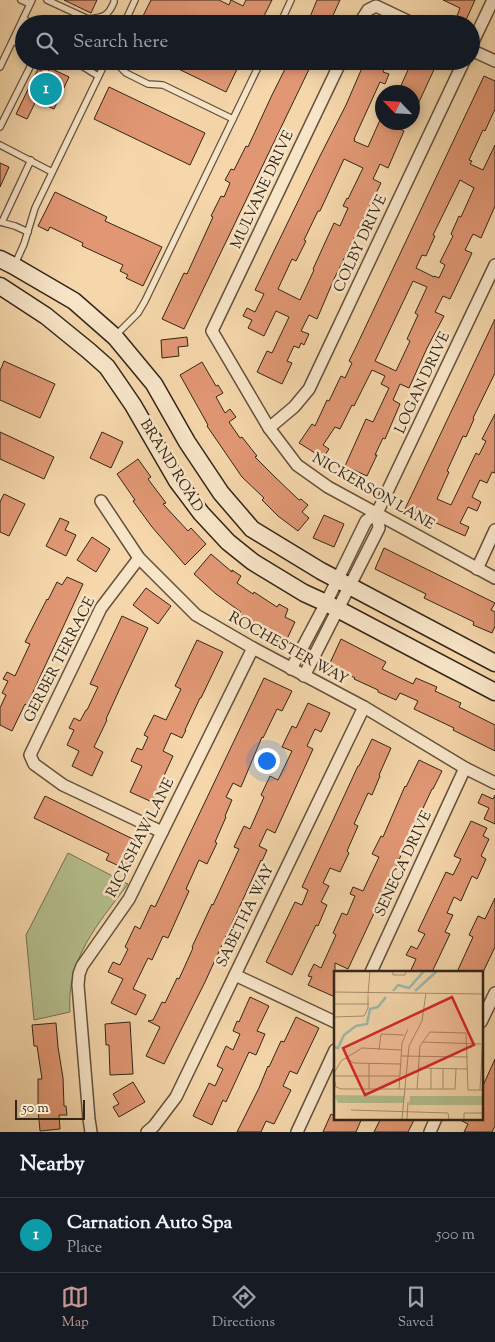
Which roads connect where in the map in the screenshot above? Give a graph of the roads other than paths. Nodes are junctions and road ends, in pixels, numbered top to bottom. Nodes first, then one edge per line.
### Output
1 (21, 0) edge
2 (47, 0) edge
3 (114, 0) edge
4 (135, 0) edge
5 (291, 0) edge
6 (493, 0) edge
7 (31, 2) edge
8 (25, 15) edge
9 (79, 15) edge
10 (106, 15) edge
11 (128, 15) edge
12 (284, 15) edge
13 (365, 15) edge
14 (395, 15) edge
15 (480, 27) edge
16 (15, 35) edge
17 (12, 41) junction
18 (15, 42) edge
19 (480, 54) edge
20 (495, 61) edge
21 (0, 67) edge
22 (28, 70) edge
23 (88, 70) edge
24 (102, 70) edge
25 (123, 70) edge
26 (257, 70) edge
27 (337, 70) edge
28 (460, 70) edge
29 (98, 76) junction
30 (233, 119) junction
31 (0, 127) edge
32 (0, 145) edge
33 (32, 160) junction
34 (52, 172) junction
35 (1, 222) edge
36 (28, 232) junction
37 (7, 262) edge
38 (495, 265) edge
39 (1, 289) edge
40 (212, 331) joint
41 (115, 337) junction
42 (269, 428) junction
43 (101, 501) dead end
44 (377, 514) junction
45 (495, 530) edge
46 (139, 558) junction
47 (477, 569) junction
48 (495, 578) edge
49 (344, 583) junction
50 (332, 606) junction
51 (253, 648) junction
52 (495, 663) edge
53 (291, 669) junction
54 (304, 676) junction
55 (495, 692) edge
56 (364, 708) junction
57 (465, 768) junction
58 (495, 783) edge
59 (162, 832) junction
60 (371, 971) edge
61 (235, 975) junction
62 (495, 993) edge
63 (482, 1020) edge
64 (334, 1022) edge
65 (334, 1052) edge
66 (435, 1120) edge
67 (91, 1132) edge
68 (147, 1132) edge
69 (297, 1132) edge
70 (430, 1132) edge

1 - 7 lane
2 - 9 lane
3 - 10 lane
4 - 11 lane
5 - 12 lane
6 - 15 street
7 - 8 lane
13 - 14 street
16 - 17 lane
17 - 18 lane
17 - 21 lane
19 - 20 street
22 - 31 lane
23 - 29 lane
24 - 29 lane
25 - 30 lane
26 - 30 lane
27 - 40 street, MULVANE DRIVE
28 - 42 street, COLBY DRIVE
29 - 34 lane
30 - 41 lane
32 - 33 lane
33 - 34 lane
33 - 35 lane
34 - 36 lane
35 - 36 lane
36 - 37 lane
37 - 39 main road
37 - 41 main road, BRAND ROAD
38 - 44 street, LOGAN DRIVE
39 - 50 main road, BRAND ROAD
40 - 42 street, NICKERSON LANE
41 - 49 main road, BRAND ROAD
42 - 44 street, NICKERSON LANE
43 - 46 street, ROCHESTER WAY
44 - 47 street, NICKERSON LANE
44 - 49 street, LOGAN DRIVE
45 - 47 street
46 - 51 street, ROCHESTER WAY
46 - 59 street, GERBER TERRACE
47 - 48 street, NICKERSON LANE
49 - 50 street, LOGAN DRIVE
49 - 52 main road, BRAND ROAD
50 - 53 street, LOGAN DRIVE
50 - 54 street, LOGAN DRIVE
50 - 55 main road, BRAND ROAD
51 - 53 street, ROCHESTER WAY
51 - 59 street, RICKSHAW LANE
53 - 54 street, ROCHESTER WAY
54 - 56 street, ROCHESTER WAY
56 - 57 street, ROCHESTER WAY
56 - 61 street, SABETHA WAY
57 - 58 street, ROCHESTER WAY
57 - 60 street, SENECA DRIVE
59 - 67 street, RICKSHAW LANE
61 - 64 street
61 - 68 street, SABETHA WAY
62 - 63 street
65 - 69 street
66 - 70 street

